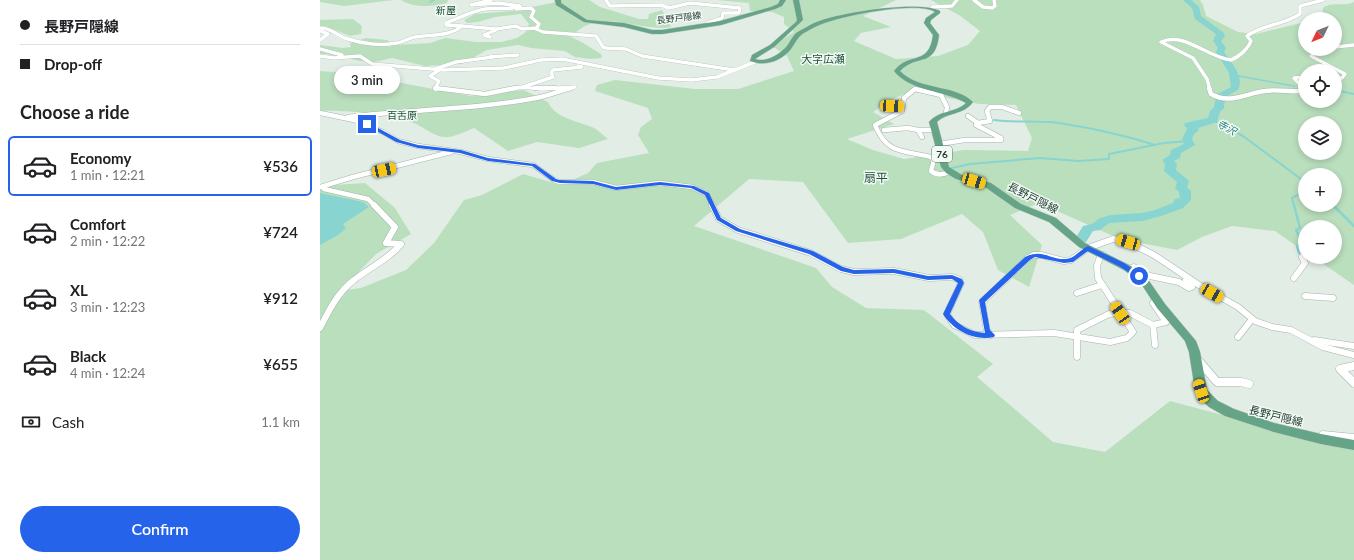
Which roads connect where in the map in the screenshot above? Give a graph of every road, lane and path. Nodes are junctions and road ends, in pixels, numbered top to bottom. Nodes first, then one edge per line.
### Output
1 (491, 0) edge
2 (558, 0) edge
3 (606, 0) edge
4 (783, 0) edge
5 (796, 0) edge
6 (957, 0) edge
7 (974, 0) edge
8 (994, 0) edge
9 (1323, 0) edge
10 (932, 7) junction
11 (502, 8) junction
12 (709, 25) junction
13 (462, 26) junction
14 (537, 28) junction
15 (497, 29) junction
16 (320, 30) edge
17 (446, 34) junction
18 (490, 37) dead end
19 (438, 39) dead end
20 (320, 40) edge
21 (1354, 45) edge
22 (1342, 46) edge
23 (320, 49) edge
24 (320, 56) edge
25 (344, 56) junction
26 (1311, 56) edge
27 (486, 57) dead end
28 (493, 57) junction
29 (755, 62) junction
30 (576, 63) junction
31 (518, 64) junction
32 (1326, 64) edge
33 (434, 70) junction
34 (439, 70) junction
35 (738, 70) junction
36 (523, 87) junction
37 (1298, 91) edge
38 (883, 106) dead end
39 (902, 106) junction
40 (946, 113) junction
41 (1019, 113) dead end
42 (320, 114) edge
43 (968, 116) dead end
44 (343, 117) junction
45 (978, 123) junction
46 (884, 130) dead end
47 (918, 130) junction
48 (934, 130) junction
49 (922, 137) dead end
50 (939, 144) junction
51 (453, 151) junction
52 (949, 172) junction
53 (321, 187) edge
54 (1088, 248) junction
55 (1103, 255) junction
56 (1304, 264) edge
57 (1129, 269) junction
58 (1184, 276) junction
59 (1294, 278) dead end
60 (1102, 285) junction
61 (1077, 293) dead end
62 (1306, 296) dead end
63 (1333, 298) dead end
64 (1158, 300) junction
65 (1120, 313) junction
66 (1252, 318) junction
67 (1153, 325) junction
68 (320, 328) edge
69 (991, 335) junction
70 (1238, 337) dead end
71 (1076, 338) junction
72 (1304, 338) junction
73 (1155, 345) dead end
74 (1354, 346) edge
75 (1195, 355) junction
76 (1354, 355) edge
77 (1077, 357) dead end
78 (1354, 366) edge
79 (1354, 383) edge
80 (1250, 384) dead end
81 (1311, 436) junction
82 (1354, 438) edge
83 (1354, 445) edge

1 - 11 street
2 - 12 main road, 長野戸隠線
3 - 12 street
4 - 12 main road, 長野戸隠線
5 - 29 main road
6 - 10 street
7 - 8 street
9 - 37 street
10 - 29 main road
10 - 40 main road, 76
11 - 13 street
11 - 14 street
13 - 15 street
13 - 17 street
14 - 15 street
14 - 35 street
15 - 18 street
16 - 17 street
16 - 20 street
17 - 19 street
21 - 22 street
23 - 25 street
24 - 25 street
25 - 33 street
26 - 32 street
27 - 28 street
28 - 31 street
28 - 33 street
29 - 35 street
30 - 31 street
30 - 35 street
30 - 36 street
31 - 34 street
33 - 34 street
34 - 36 street
36 - 44 street
38 - 39 street
39 - 40 street
39 - 52 street
40 - 48 main road, 76
41 - 45 street
42 - 44 street
43 - 45 street
44 - 51 street
45 - 50 street
46 - 47 street
47 - 48 street
47 - 49 street
48 - 50 main road, 76
50 - 52 main road, 76
51 - 53 street
51 - 69 street
52 - 54 main road, 長野戸隠線 / 76
53 - 68 street
54 - 55 main road, 長野戸隠線 / 76
54 - 58 street
54 - 69 street
55 - 57 main road, 長野戸隠線 / 76
55 - 60 street
56 - 59 street
57 - 58 street
57 - 64 main road, 長野戸隠線 / 76
58 - 66 street
60 - 61 street
60 - 65 street
62 - 63 street
64 - 67 street
64 - 75 main road, 長野戸隠線 / 76
65 - 67 street
65 - 71 street
65 - 71 street
66 - 70 street
66 - 72 street
67 - 73 street
69 - 71 street
71 - 77 street
72 - 74 street
72 - 76 street
75 - 80 street
75 - 81 main road, 長野戸隠線 / 76
78 - 79 street
81 - 82 street
81 - 83 main road, 長野戸隠線 / 76

